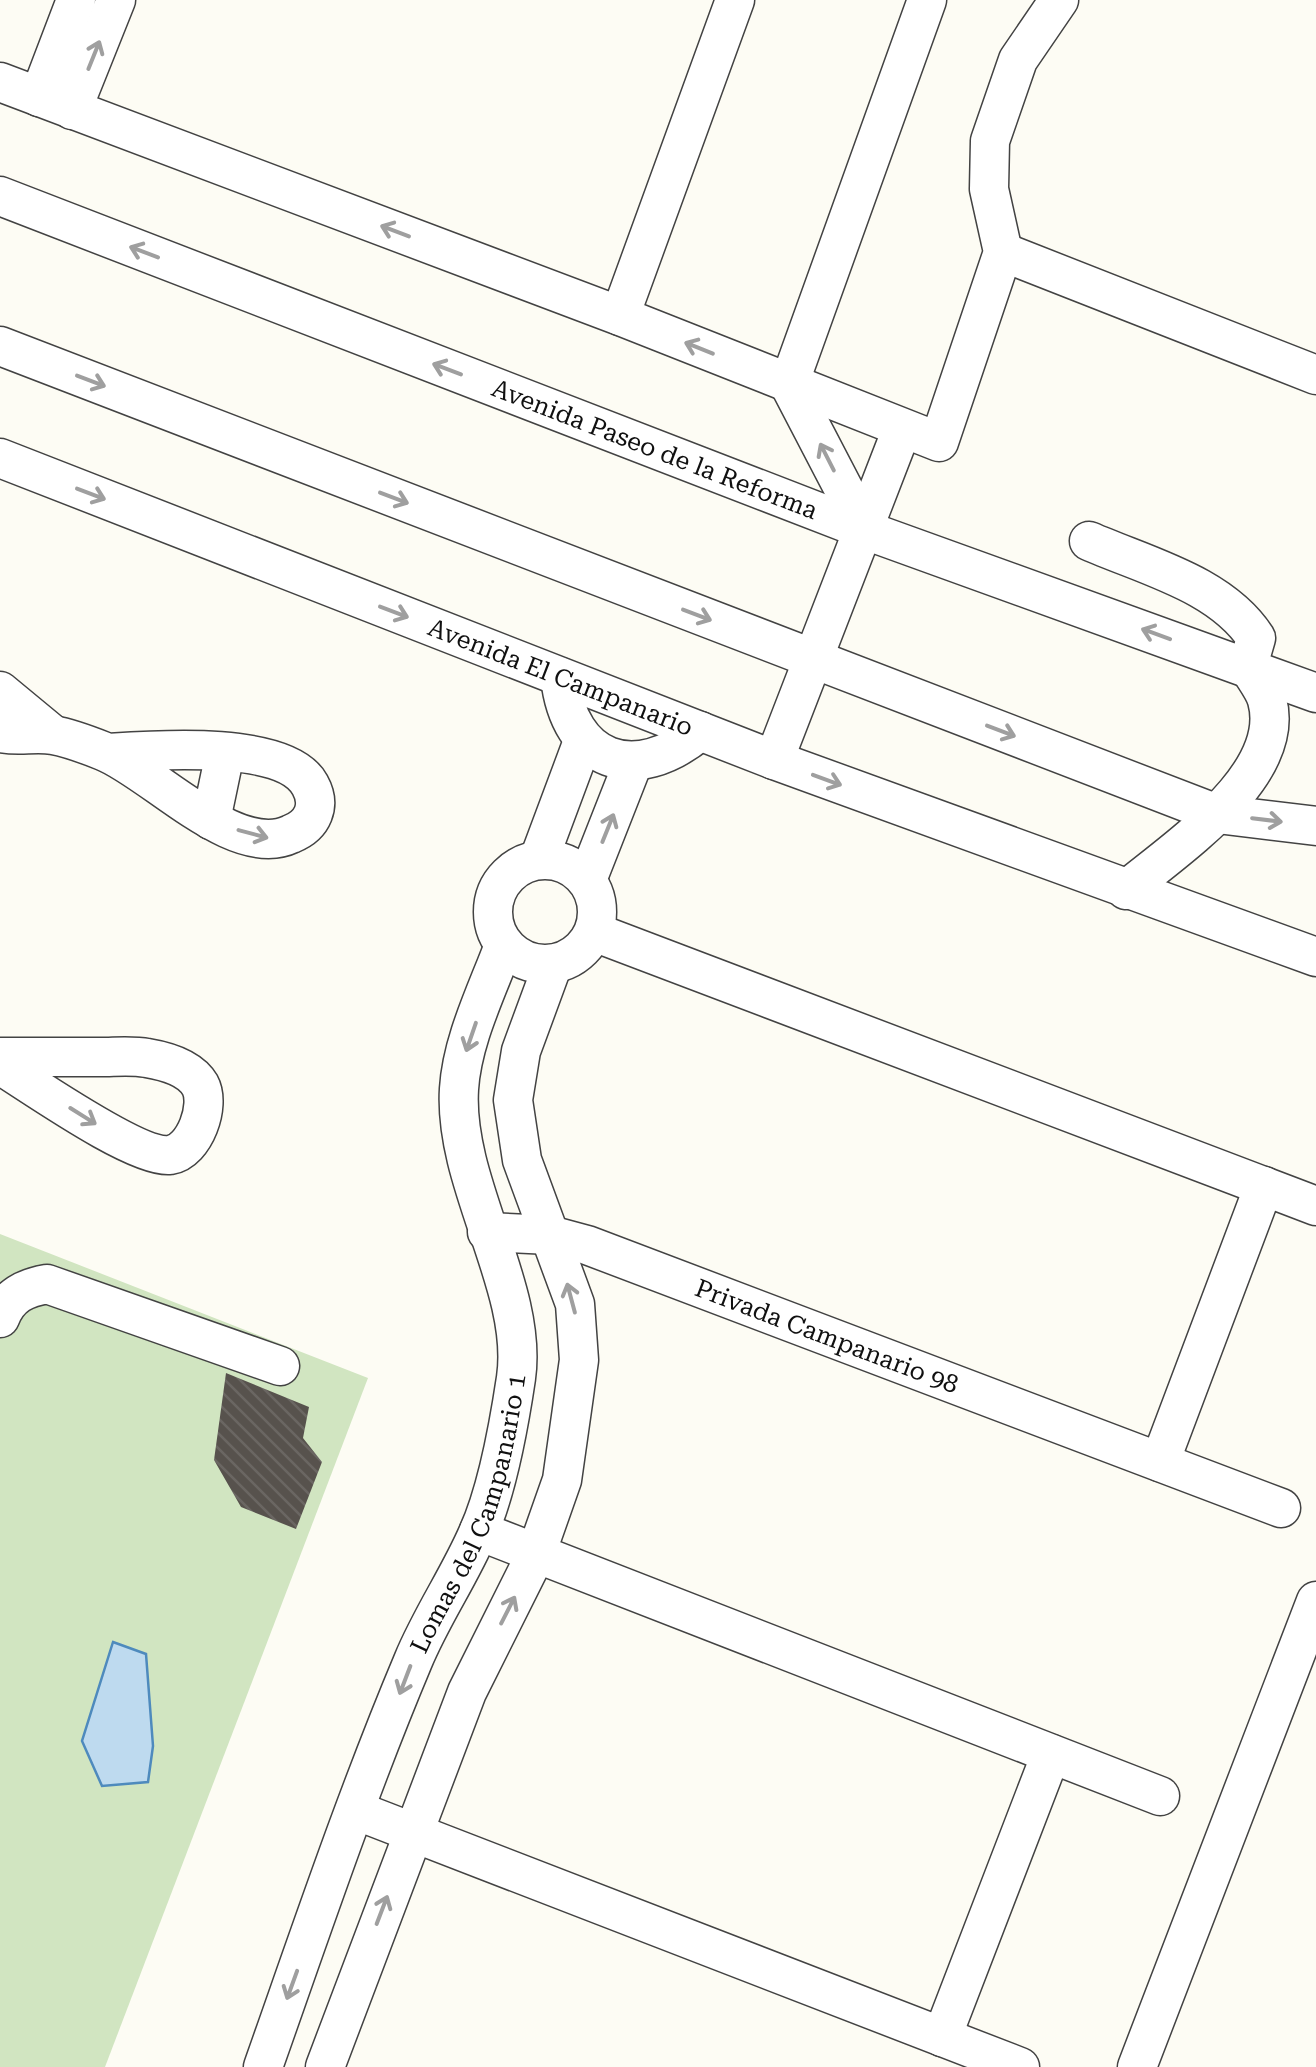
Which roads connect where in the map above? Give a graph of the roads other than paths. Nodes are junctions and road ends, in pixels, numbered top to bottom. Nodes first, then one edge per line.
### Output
1 (76, 0) edge
2 (116, 0) edge
3 (735, 0) edge
4 (927, 0) edge
5 (1059, 0) edge
6 (0, 82) edge
7 (56, 104) junction
8 (0, 196) edge
9 (1003, 252) junction
10 (620, 316) junction
11 (5, 351) edge
12 (1316, 375) edge
13 (790, 384) junction
14 (902, 429) junction
15 (0, 458) edge
16 (865, 530) junction
17 (1089, 540) dead end
18 (813, 660) junction
19 (1248, 666) junction
20 (560, 677) junction
21 (0, 691) edge
22 (1316, 693) edge
23 (700, 731) junction
24 (0, 733) edge
25 (52, 734) junction
26 (584, 741) junction
27 (108, 753) junction
28 (225, 753) junction
29 (774, 760) junction
30 (633, 762) junction
31 (1217, 814) junction
32 (211, 820) junction
33 (1316, 826) edge
34 (539, 859) junction
35 (587, 880) junction
36 (1126, 890) junction
37 (594, 932) junction
38 (504, 945) junction
39 (1316, 957) edge
40 (552, 964) junction
41 (0, 1061) edge
42 (1264, 1186) junction
43 (1316, 1206) edge
44 (486, 1232) junction
45 (550, 1234) junction
46 (0, 1318) edge
47 (280, 1366) dead end
48 (1160, 1462) junction
49 (1281, 1508) dead end
50 (479, 1531) junction
51 (536, 1554) junction
52 (1316, 1601) edge
53 (1051, 1754) junction
54 (1160, 1796) dead end
55 (355, 1810) junction
56 (411, 1834) junction
57 (942, 2037) junction
58 (263, 2067) edge
59 (325, 2067) edge
60 (1020, 2067) edge
61 (1137, 2067) edge

1 - 7 street
7 -> 2 street
3 - 10 street
4 - 13 street
5 - 9 street
6 - 7 street
10 -> 7 street
16 -> 8 street, Avenida Paseo de la Reforma
9 - 12 street
9 - 14 street
13 -> 10 street
11 -> 18 street
13 - 14 street
16 -> 13 street
14 - 16 street
15 -> 20 street, Avenida El Campanario
16 - 18 street
19 -> 16 street, Avenida Paseo de la Reforma
17 - 19 street
18 - 29 street
18 -> 31 street
19 - 22 street, Avenida Paseo de la Reforma
19 - 31 street
20 - 23 street, Avenida El Campanario
20 - 26 street
21 - 25 street
23 - 29 street, Avenida El Campanario
23 - 30 street
24 - 25 street
25 - 27 street
26 - 30 street
26 - 34 street
27 - 28 street
27 - 32 street
28 - 32 street
32 -> 28 street
29 -> 36 street, Avenida El Campanario
35 -> 30 street
31 -> 33 street
31 - 36 street
34 - 35 street
34 - 38 street
35 - 37 street
36 - 39 street, Avenida El Campanario
37 - 40 street
37 - 42 street
38 - 40 street
38 -> 44 street, Lomas del Campanario 1
40 - 45 street
41 -> 41 street
42 - 43 street
42 - 48 street
44 - 45 street, Privada Campanario 98
44 - 50 street, Lomas del Campanario 1
45 - 48 street, Privada Campanario 98
51 -> 45 street
46 - 47 street
48 - 49 street, Privada Campanario 98
50 - 51 street
50 -> 55 street, Lomas del Campanario 1
51 - 53 street
56 -> 51 street
52 - 61 street
53 - 54 street
53 - 57 street
55 - 56 street
55 -> 58 street, Lomas del Campanario 1
56 - 57 street
59 -> 56 street
57 - 60 street

